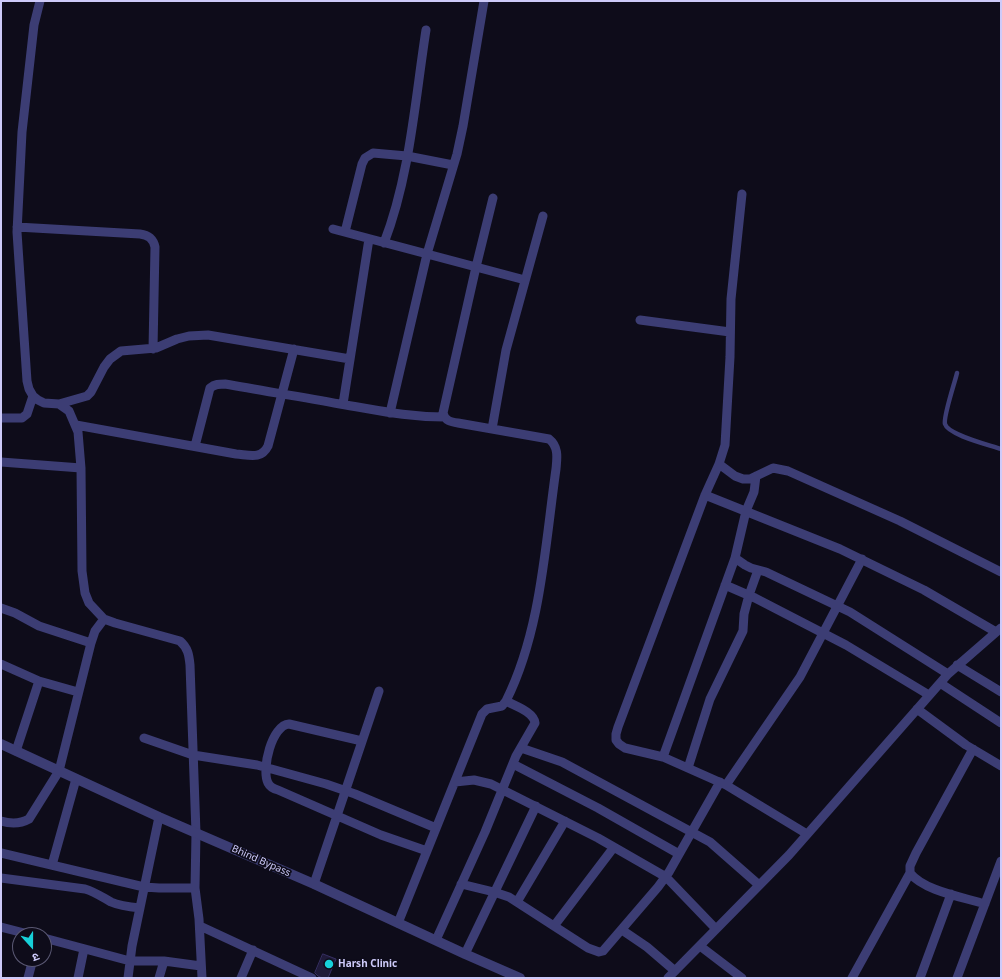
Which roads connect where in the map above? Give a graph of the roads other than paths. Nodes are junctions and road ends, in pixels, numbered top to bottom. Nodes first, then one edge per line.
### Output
1 (40, 1) edge
2 (484, 1) edge
3 (426, 30) dead end
4 (407, 156) junction
5 (453, 165) junction
6 (742, 194) dead end
7 (493, 198) dead end
8 (543, 216) dead end
9 (17, 227) junction
10 (333, 229) dead end
11 (345, 232) junction
12 (370, 239) junction
13 (384, 243) junction
14 (427, 254) junction
15 (476, 267) junction
16 (525, 280) junction
17 (640, 320) dead end
18 (730, 332) junction
19 (153, 349) junction
20 (294, 349) junction
21 (350, 359) junction
22 (957, 373) dead end
23 (282, 394) junction
24 (33, 396) junction
25 (59, 404) junction
26 (343, 404) junction
27 (390, 414) junction
28 (444, 417) junction
29 (1, 418) edge
30 (76, 425) junction
31 (492, 429) junction
32 (195, 446) junction
33 (1001, 449) edge
34 (1, 462) edge
35 (719, 464) junction
36 (81, 468) junction
37 (756, 476) junction
38 (705, 495) junction
39 (746, 511) junction
40 (735, 558) junction
41 (862, 559) junction
42 (758, 570) junction
43 (1001, 572) edge
44 (725, 585) junction
45 (749, 595) junction
46 (838, 605) junction
47 (1, 608) edge
48 (104, 619) junction
49 (999, 630) edge
50 (823, 633) junction
51 (91, 643) junction
52 (1, 664) edge
53 (957, 665) junction
54 (948, 674) junction
55 (39, 681) junction
56 (940, 683) junction
57 (379, 691) dead end
58 (78, 692) junction
59 (1001, 692) edge
60 (929, 695) junction
61 (506, 701) junction
62 (917, 709) junction
63 (1001, 723) edge
64 (144, 738) dead end
65 (362, 740) junction
66 (1, 744) edge
67 (521, 748) junction
68 (972, 749) junction
69 (16, 751) junction
70 (193, 755) junction
71 (663, 757) junction
72 (513, 764) junction
73 (1001, 766) edge
74 (266, 767) junction
75 (688, 768) junction
76 (59, 771) junction
77 (76, 779) junction
78 (455, 782) junction
79 (723, 784) junction
80 (503, 790) junction
81 (345, 791) junction
82 (536, 806) junction
83 (338, 815) junction
84 (159, 817) junction
85 (1, 821) edge
86 (564, 821) junction
87 (436, 828) junction
88 (196, 832) junction
89 (691, 832) junction
90 (807, 834) junction
91 (614, 847) junction
92 (427, 851) junction
93 (1, 852) edge
94 (679, 854) junction
95 (1001, 861) edge
96 (52, 865) junction
97 (910, 873) junction
98 (666, 877) junction
99 (1, 878) edge
100 (314, 884) junction
101 (461, 884) junction
102 (759, 885) junction
103 (144, 887) junction
104 (195, 888) junction
105 (494, 892) junction
106 (951, 894) junction
107 (517, 902) junction
108 (985, 904) junction
109 (140, 908) junction
110 (398, 923) junction
111 (200, 926) junction
112 (554, 926) junction
113 (1, 927) edge
114 (716, 929) junction
115 (12, 930) edge
116 (622, 930) junction
117 (52, 940) edge
118 (436, 940) junction
119 (700, 946) junction
120 (84, 949) junction
121 (252, 950) junction
122 (465, 954) junction
123 (130, 961) junction
124 (164, 961) junction
125 (201, 966) junction
126 (31, 967) edge
127 (292, 974) edge
128 (672, 975) edge
129 (28, 978) edge
130 (78, 978) edge
131 (128, 978) edge
132 (159, 978) edge
133 (202, 978) edge
134 (240, 978) edge
135 (312, 978) edge
136 (520, 978) edge
137 (742, 978) edge
138 (852, 978) edge
139 (920, 978) edge
140 (957, 978) edge

1 - 9 street
2 - 5 street
3 - 4 street
4 - 5 street
4 - 11 street
4 - 13 street
5 - 14 street
6 - 18 street
7 - 15 street
8 - 16 street
9 - 19 street
9 - 24 street
10 - 11 street
11 - 12 street
12 - 13 street
12 - 21 street
13 - 14 street
14 - 15 street
14 - 27 street
15 - 16 street
15 - 28 street
16 - 31 street
17 - 18 street
18 - 35 street
19 - 20 street
19 - 25 street
20 - 21 street
20 - 23 street
21 - 26 street
22 - 33 lane
23 - 26 street
23 - 32 street
23 - 32 street
24 - 25 street
24 - 29 street
25 - 30 street
26 - 27 street
27 - 28 street
28 - 31 street
30 - 32 street
30 - 36 street
31 - 61 street
34 - 36 street
35 - 37 street
35 - 38 street
36 - 48 street
37 - 39 street
37 - 43 street
38 - 39 street
38 - 71 street
39 - 40 street
39 - 41 street
40 - 42 street
40 - 44 street
41 - 46 street
41 - 49 street
42 - 45 street
42 - 46 street
44 - 45 street
44 - 71 street
45 - 50 street
45 - 75 street
46 - 50 street
46 - 54 street
47 - 51 street
48 - 51 street
48 - 70 street
49 - 53 street
50 - 60 street
50 - 79 street
51 - 58 street
52 - 55 street
53 - 54 street
53 - 59 street
54 - 56 street
55 - 58 street
55 - 69 street
56 - 60 street
56 - 63 street
57 - 65 street
58 - 76 street
60 - 62 street
61 - 67 street
61 - 78 street
62 - 68 street
62 - 90 street
64 - 70 street
65 - 74 street
65 - 81 street
66 - 69 street, Bhind Bypass
67 - 72 street
67 - 89 street
68 - 73 street
68 - 97 street
69 - 76 street, Bhind Bypass
70 - 74 street
70 - 88 street
71 - 75 street
72 - 80 street
72 - 94 street
74 - 81 street
74 - 83 street
75 - 79 street
76 - 77 street, Bhind Bypass
76 - 85 street
77 - 84 street, Bhind Bypass
77 - 96 street
78 - 80 street
78 - 87 street
79 - 89 street
79 - 90 street
80 - 82 street
80 - 101 street
81 - 83 street
81 - 87 street
82 - 86 street
82 - 105 street
83 - 92 street
83 - 100 street
84 - 88 street, Bhind Bypass
84 - 103 street
86 - 91 street
86 - 107 street
87 - 92 street
88 - 100 street, Bhind Bypass
88 - 104 street
89 - 94 street
89 - 102 street
90 - 102 street
91 - 98 street
91 - 112 street
92 - 110 street
93 - 96 street
94 - 98 street
95 - 108 street
96 - 103 street
97 - 106 street
97 - 138 street
98 - 114 street
98 - 116 street
99 - 109 street
100 - 110 street, Bhind Bypass
101 - 105 street
101 - 118 street
102 - 114 street
103 - 104 street
103 - 109 street
104 - 111 street
105 - 107 street
105 - 122 street
106 - 108 street
106 - 139 street
107 - 112 street
108 - 140 street
109 - 123 street
110 - 118 street, Bhind Bypass
111 - 121 street
111 - 125 street
112 - 116 street
113 - 115 street
114 - 119 street
116 - 128 street
117 - 120 street
118 - 122 street, Bhind Bypass
119 - 128 street
119 - 137 street
120 - 123 street
120 - 130 street
121 - 127 street
121 - 134 street
122 - 136 street, Bhind Bypass
123 - 124 street
123 - 131 street
124 - 125 street
124 - 132 street
125 - 133 street
126 - 129 street
127 - 135 street

